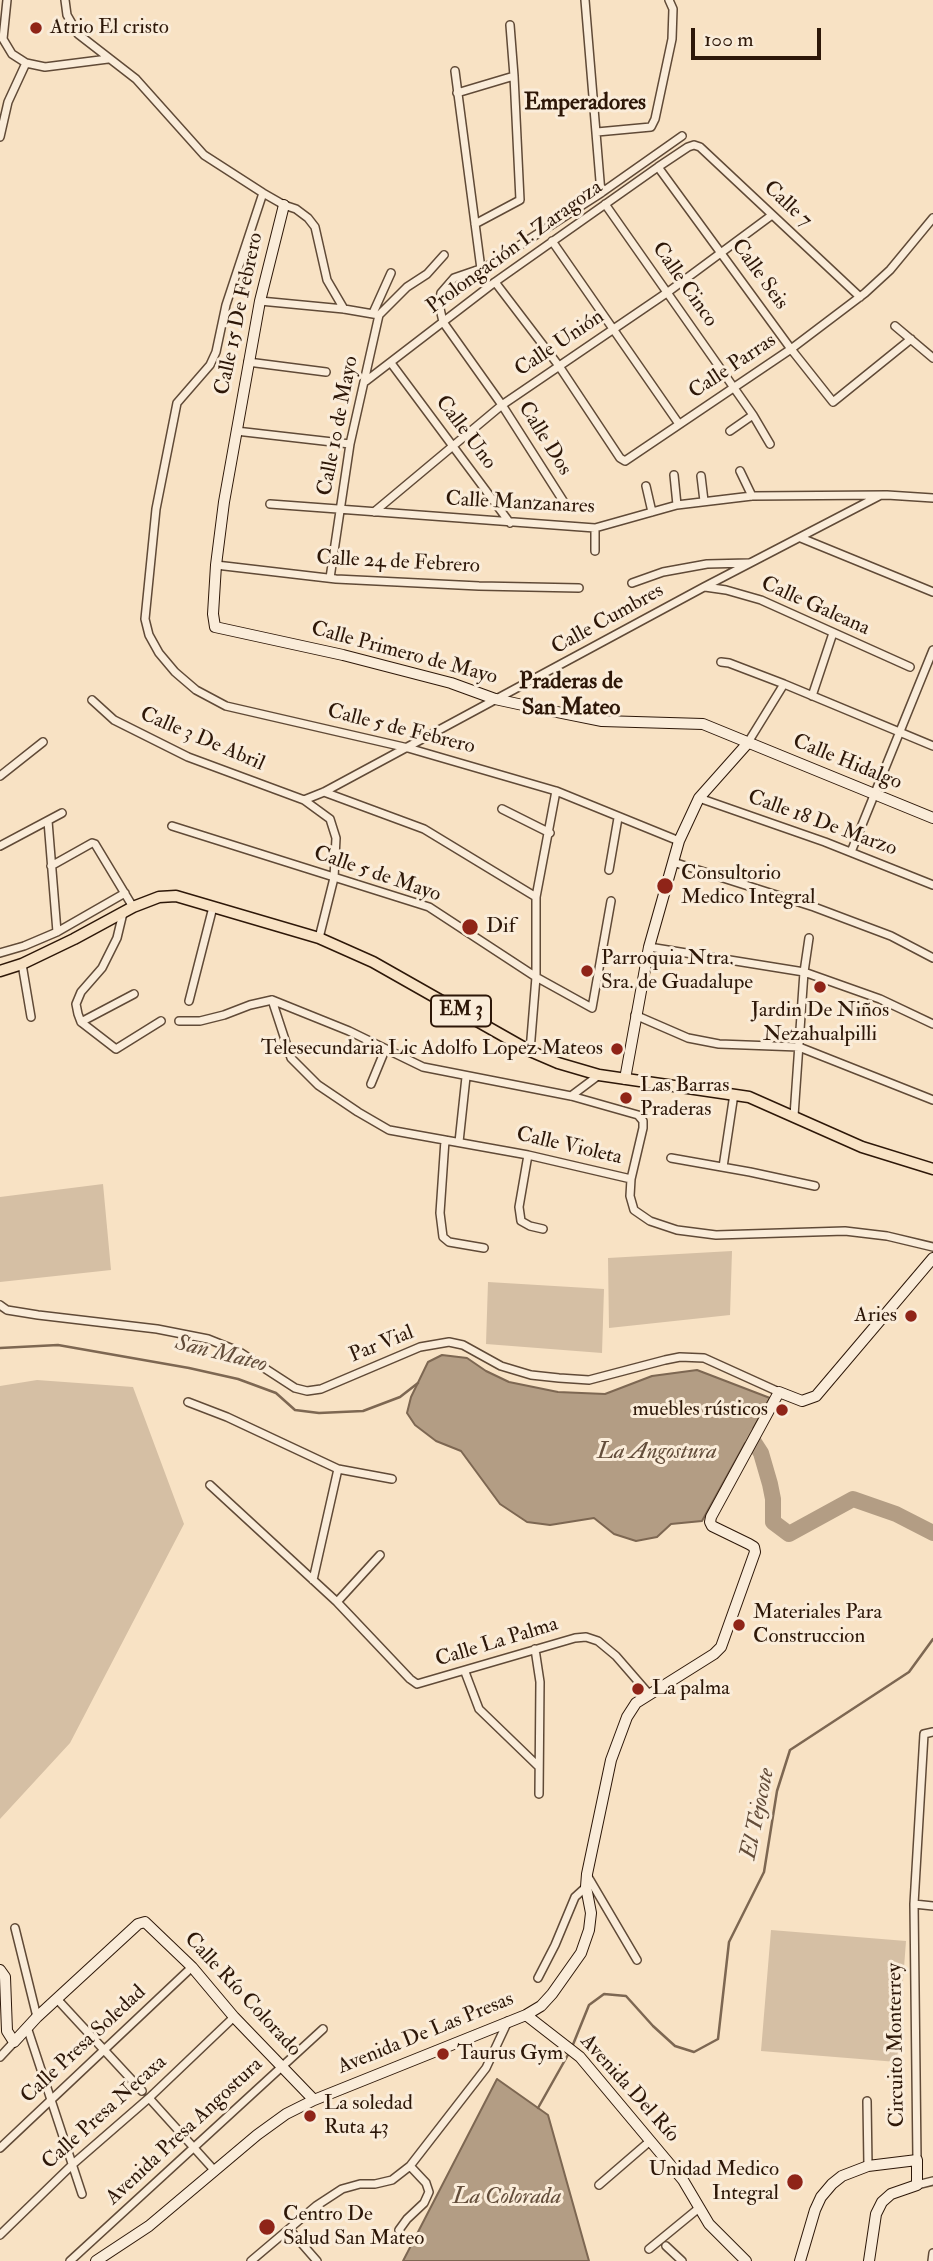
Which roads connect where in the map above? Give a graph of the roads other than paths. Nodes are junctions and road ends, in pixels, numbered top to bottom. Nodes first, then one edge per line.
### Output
1 (7, 0) edge
2 (65, 0) edge
3 (585, 0) edge
4 (669, 0) edge
5 (510, 25) dead end
6 (108, 59) junction
7 (26, 63) junction
8 (455, 71) dead end
9 (514, 76) junction
10 (457, 93) junction
11 (597, 132) junction
12 (682, 136) dead end
13 (0, 137) edge
14 (688, 147) joint
15 (658, 167) junction
16 (263, 193) junction
17 (601, 193) junction
18 (605, 204) junction
19 (284, 205) junction
20 (772, 215) junction
21 (933, 218) edge
22 (475, 224) junction
23 (552, 241) junction
24 (720, 252) junction
25 (444, 255) dead end
26 (481, 269) junction
27 (391, 273) dead end
28 (495, 282) junction
29 (668, 292) junction
30 (860, 296) junction
31 (260, 301) junction
32 (344, 309) junction
33 (376, 314) junction
34 (443, 322) junction
35 (895, 326) dead end
36 (614, 328) junction
37 (911, 339) junction
38 (791, 349) junction
39 (933, 358) edge
40 (248, 362) junction
41 (391, 363) junction
42 (559, 366) junction
43 (326, 372) dead end
44 (366, 382) junction
45 (733, 388) junction
46 (502, 404) junction
47 (753, 415) junction
48 (679, 424) junction
49 (236, 431) junction
50 (730, 431) dead end
51 (350, 444) junction
52 (770, 444) dead end
53 (452, 445) junction
54 (740, 471) dead end
55 (674, 475) dead end
56 (701, 476) dead end
57 (646, 486) dead end
58 (880, 495) junction
59 (752, 496) junction
60 (933, 498) edge
61 (704, 501) junction
62 (270, 504) dead end
63 (677, 505) junction
64 (566, 507) dead end
65 (341, 510) junction
66 (374, 512) junction
67 (652, 512) junction
68 (510, 523) junction
69 (595, 528) junction
70 (801, 538) junction
71 (595, 551) dead end
72 (753, 562) junction
73 (216, 565) junction
74 (330, 578) junction
75 (632, 583) dead end
76 (704, 587) junction
77 (579, 588) dead end
78 (933, 592) edge
79 (215, 627) joint
80 (833, 633) junction
81 (933, 650) edge
82 (721, 662) dead end
83 (909, 667) dead end
84 (924, 671) junction
85 (933, 676) edge
86 (784, 684) junction
87 (812, 696) junction
88 (495, 699) junction
89 (92, 701) dead end
90 (900, 732) junction
91 (43, 742) dead end
92 (747, 744) junction
93 (933, 746) edge
94 (408, 748) junction
95 (0, 776) edge
96 (556, 791) junction
97 (324, 792) junction
98 (874, 794) junction
99 (699, 798) junction
100 (304, 800) junction
101 (502, 809) dead end
102 (62, 813) dead end
103 (618, 818) junction
104 (933, 818) edge
105 (48, 821) junction
106 (172, 827) dead end
107 (550, 832) junction
108 (680, 841) junction
109 (0, 846) edge
110 (851, 852) junction
111 (673, 862) junction
112 (51, 866) junction
113 (609, 870) dead end
114 (334, 878) junction
115 (933, 885) edge
116 (125, 894) junction
117 (536, 897) junction
118 (611, 901) dead end
119 (213, 907) junction
120 (128, 910) junction
121 (57, 932) junction
122 (319, 938) junction
123 (809, 938) dead end
124 (649, 947) junction
125 (0, 953) edge
126 (933, 958) edge
127 (22, 964) junction
128 (0, 971) edge
129 (804, 972) junction
130 (536, 977) junction
131 (134, 993) dead end
132 (272, 1000) junction
133 (189, 1002) dead end
134 (635, 1015) junction
135 (31, 1017) dead end
136 (81, 1021) junction
137 (161, 1021) dead end
138 (179, 1021) dead end
139 (933, 1024) edge
140 (799, 1047) junction
141 (385, 1050) junction
142 (530, 1051) junction
143 (598, 1075) junction
144 (467, 1077) junction
145 (625, 1079) junction
146 (371, 1084) dead end
147 (734, 1094) junction
148 (571, 1097) junction
149 (933, 1100) edge
150 (794, 1116) junction
151 (445, 1140) junction
152 (458, 1142) junction
153 (528, 1155) junction
154 (671, 1158) dead end
155 (723, 1167) junction
156 (933, 1168) edge
157 (631, 1179) junction
158 (815, 1186) dead end
159 (543, 1229) dead end
160 (933, 1247) edge
161 (484, 1248) dead end
162 (932, 1261) edge
163 (0, 1306) edge
164 (779, 1392) junction
165 (188, 1402) dead end
166 (338, 1469) junction
167 (392, 1479) dead end
168 (211, 1485) dead end
169 (380, 1555) dead end
170 (313, 1580) junction
171 (337, 1602) junction
172 (535, 1649) junction
173 (465, 1672) junction
174 (649, 1694) junction
175 (933, 1731) edge
176 (539, 1767) junction
177 (539, 1794) dead end
178 (587, 1874) junction
179 (586, 1887) junction
180 (914, 1904) junction
181 (933, 1906) edge
182 (15, 1928) dead end
183 (637, 1960) dead end
184 (192, 1967) junction
185 (0, 1970) edge
186 (538, 1978) dead end
187 (57, 1999) junction
188 (526, 2015) junction
189 (37, 2017) junction
190 (234, 2017) junction
191 (508, 2021) junction
192 (27, 2027) junction
193 (323, 2029) dead end
194 (14, 2042) junction
195 (105, 2049) junction
196 (0, 2057) edge
197 (283, 2067) junction
198 (142, 2091) dead end
199 (149, 2098) junction
200 (314, 2100) junction
201 (51, 2101) junction
202 (867, 2101) dead end
203 (650, 2141) junction
204 (0, 2148) edge
205 (195, 2149) junction
206 (917, 2160) junction
207 (73, 2164) junction
208 (410, 2166) junction
209 (868, 2166) junction
210 (214, 2170) junction
211 (933, 2181) edge
212 (599, 2185) dead end
213 (917, 2185) junction
214 (82, 2193) dead end
215 (699, 2208) junction
216 (289, 2229) junction
217 (399, 2230) dead end
218 (0, 2235) edge
219 (666, 2246) dead end
220 (649, 2249) dead end
221 (933, 2253) edge
222 (70, 2261) edge
223 (96, 2261) edge
224 (252, 2261) edge
225 (317, 2261) edge
226 (682, 2261) edge
227 (747, 2261) edge
228 (800, 2261) edge
229 (869, 2261) edge
230 (932, 2261) edge

1 - 7 street
2 - 6 street
3 - 11 street
4 - 11 street
5 - 9 street
6 - 7 street
6 - 16 street
7 - 13 street
8 - 10 street
9 - 10 street
9 - 22 street
10 - 22 street
11 - 17 street
12 - 17 street
14 - 15 street, Prolongación I. Zaragoza
14 - 20 street, Calle 7
15 - 18 street, Prolongación I. Zaragoza
15 - 24 street, Calle Seis
16 - 19 street
16 - 94 street, Calle 5 de Febrero
17 - 26 street
18 - 23 street, Prolongación I. Zaragoza
18 - 29 street, Calle Cinco
19 - 31 street, Calle 15 De Febrero
19 - 32 street
20 - 24 street, Calle Unión
20 - 30 street, Calle 7
21 - 30 street, Calle Parras
22 - 26 street
23 - 28 street, Prolongación I. Zaragoza
23 - 36 street
24 - 29 street, Calle Unión
24 - 38 street, Calle Seis
25 - 33 street, Prolongación I. Zaragoza
26 - 34 street
27 - 33 street, Calle 10 de Mayo
28 - 34 street, Prolongación I. Zaragoza
28 - 42 street
29 - 36 street, Calle Unión
29 - 45 street, Calle Cinco
30 - 38 street, Calle Parras
31 - 32 street
31 - 40 street, Calle 15 De Febrero
32 - 33 street
33 - 44 street, Calle 10 de Mayo
34 - 41 street, Prolongación I. Zaragoza
34 - 46 street, Calle Dos
35 - 37 street
36 - 42 street, Calle Unión
36 - 48 street
37 - 38 street, Calle Seis
37 - 39 street
38 - 45 street, Calle Parras
40 - 43 street
40 - 49 street, Calle 15 De Febrero
41 - 44 street, Prolongación I. Zaragoza
41 - 53 street, Calle Uno
42 - 46 street, Calle Unión
42 - 48 street, Calle Parras
44 - 51 street, Calle 10 de Mayo
45 - 47 street, Calle Cinco
45 - 48 street, Calle Parras
46 - 53 street, Calle Unión
46 - 64 street, Calle Dos
47 - 50 street
47 - 52 street, Calle Cinco
49 - 51 street
49 - 73 street, Calle 15 De Febrero
51 - 65 street, Calle 10 de Mayo
53 - 66 street, Calle Unión
53 - 68 street, Calle Uno
54 - 59 street
55 - 63 street
56 - 61 street
57 - 67 street
58 - 59 street, Calle Manzanares
58 - 60 street, Calle Manzanares
58 - 70 street, Calle Cumbres
59 - 61 street, Calle Manzanares
61 - 63 street, Calle Manzanares
62 - 65 street, Calle Manzanares
63 - 67 street, Calle Manzanares
65 - 66 street, Calle Manzanares
65 - 74 street, Calle 10 de Mayo
66 - 68 street, Calle Manzanares
67 - 69 street, Calle Manzanares
68 - 69 street, Calle Manzanares
69 - 71 street
70 - 72 street, Calle Cumbres
70 - 78 street
72 - 75 street
72 - 76 street, Calle Cumbres
73 - 74 street, Calle 24 de Febrero
73 - 79 street, Calle 15 De Febrero
74 - 77 street, Calle 24 de Febrero
76 - 80 street, Calle Galeana
76 - 88 street, Calle Cumbres
79 - 88 street, Calle Primero de Mayo
80 - 83 street, Calle Galeana
80 - 87 street
81 - 84 street
82 - 86 street
84 - 85 street
84 - 90 street
86 - 87 street
86 - 92 street
87 - 90 street
88 - 92 street, Calle Primero de Mayo
88 - 94 street, Calle Cumbres
89 - 100 street, Calle 3 De Abril
90 - 93 street
90 - 98 street
91 - 95 street
92 - 98 street, Calle Hidalgo
92 - 99 street
94 - 96 street, Calle 5 de Febrero
94 - 97 street, Calle Cumbres
96 - 103 street, Calle 5 de Febrero
96 - 107 street
97 - 100 street, Calle Cumbres
97 - 117 street
98 - 104 street, Calle Hidalgo
98 - 110 street
99 - 108 street
99 - 110 street, Calle 18 De Marzo
100 - 114 street
101 - 107 street
102 - 105 street
103 - 108 street, Calle 5 de Febrero
103 - 113 street
105 - 109 street
105 - 112 street
106 - 114 street, Calle 5 de Mayo
107 - 117 street
108 - 111 street
110 - 115 street, Calle 18 De Marzo
111 - 124 street
111 - 126 street
112 - 116 street
112 - 121 street
114 - 122 street
114 - 130 street, Calle 5 de Mayo
116 - 120 street
116 - 121 street
117 - 130 street
118 - 130 street, Calle 5 de Mayo
119 - 120 main road, EM 3
119 - 122 main road, EM 3
119 - 133 street
120 - 127 main road, EM 3
120 - 136 street
121 - 125 street
122 - 142 main road, EM 3
123 - 129 street
124 - 129 street
124 - 134 street
127 - 128 main road, EM 3
127 - 135 street
129 - 139 street
129 - 140 street
130 - 142 street
131 - 136 street
132 - 138 street
132 - 141 street
132 - 151 street, Calle Violeta
134 - 140 street
134 - 145 street
136 - 137 street
140 - 149 street
140 - 150 street
141 - 144 street
141 - 146 street
142 - 143 main road, EM 3
143 - 145 main road, EM 3
143 - 148 street
144 - 148 street
144 - 152 street
145 - 147 main road, EM 3
147 - 150 main road, EM 3
147 - 155 street
148 - 157 street
150 - 156 main road, EM 3
151 - 152 street, Calle Violeta
151 - 161 street
152 - 153 street, Calle Violeta
153 - 157 street, Calle Violeta
153 - 159 street
154 - 155 street
155 - 158 street
157 - 160 street, Calle Violeta
162 - 164 street
163 - 164 street, Par Vial
164 - 174 street, Avenida De Las Presas
165 - 166 street
166 - 167 street
166 - 170 street
168 - 170 street
169 - 171 street
170 - 171 street
171 - 173 street, Calle La Palma
172 - 173 street, Calle La Palma
172 - 174 street, Calle La Palma
172 - 176 street
173 - 176 street
174 - 178 street, Avenida De Las Presas
175 - 180 street, Circuito Monterrey
176 - 177 street
178 - 179 street, Avenida De Las Presas
178 - 183 street
179 - 186 street
179 - 188 street, Avenida De Las Presas
180 - 181 street
180 - 206 street, Circuito Monterrey
182 - 189 street
184 - 187 street, Calle Río Colorado
184 - 190 street, Calle Río Colorado
184 - 195 street, Calle Presa Soledad
185 - 194 street
187 - 189 street
187 - 195 street
188 - 191 street, Avenida De Las Presas
188 - 203 street, Avenida Del Río
189 - 192 street
190 - 197 street, Calle Río Colorado
190 - 199 street, Calle Presa Necaxa
191 - 200 street, Avenida De Las Presas
191 - 208 street
192 - 194 street
192 - 201 street
193 - 197 street, Avenida Presa Angostura
194 - 196 street
195 - 198 street
195 - 201 street, Calle Presa Soledad
197 - 200 street, Calle Río Colorado
197 - 205 street, Avenida Presa Angostura
199 - 205 street
199 - 207 street, Calle Presa Necaxa
200 - 210 street, Avenida De Las Presas
201 - 204 street, Calle Presa Soledad
201 - 207 street
202 - 209 street
203 - 212 street
203 - 215 street, Avenida Del Río
205 - 210 street
205 - 222 street, Avenida Presa Angostura
206 - 209 street
206 - 213 street, Circuito Monterrey
207 - 214 street
207 - 218 street, Calle Presa Necaxa
208 - 216 street
208 - 217 street
209 - 228 street
210 - 223 street, Avenida De Las Presas
211 - 213 street
213 - 229 street
215 - 220 street
215 - 227 street, Avenida Del Río
216 - 224 street
216 - 225 street
219 - 226 street
221 - 230 street

